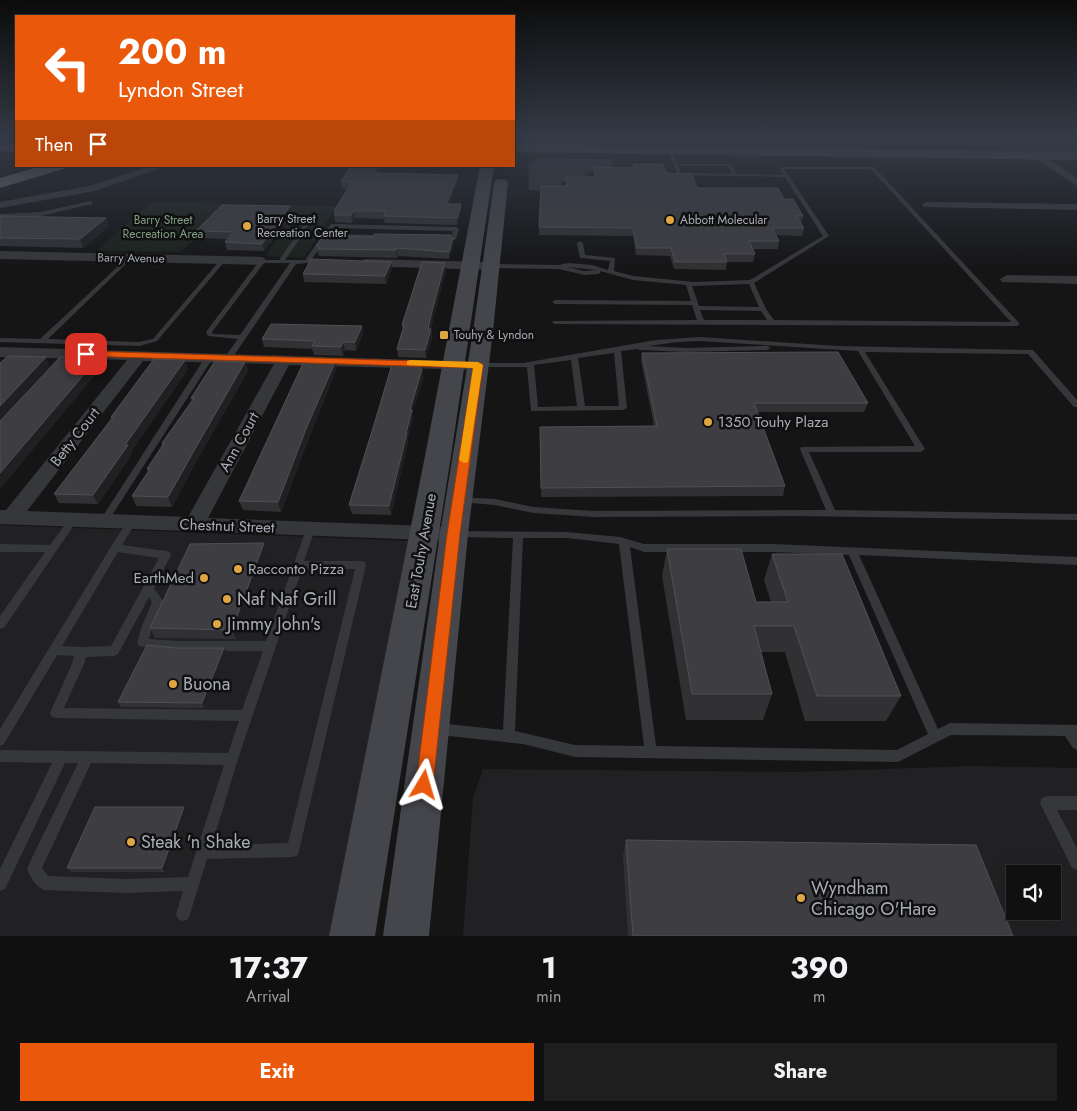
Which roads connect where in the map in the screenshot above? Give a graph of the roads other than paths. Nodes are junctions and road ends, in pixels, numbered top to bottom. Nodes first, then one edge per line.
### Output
1 (111, 182) edge
2 (492, 182) edge
3 (495, 182) edge
4 (790, 182) edge
5 (885, 182) edge
6 (90, 203) dead end
7 (0, 205) edge
8 (928, 205) dead end
9 (1077, 207) edge
10 (0, 216) edge
11 (305, 227) dead end
12 (325, 236) junction
13 (394, 237) edge
14 (433, 238) edge
15 (580, 243) dead end
16 (0, 255) edge
17 (130, 258) junction
18 (223, 260) junction
19 (262, 261) junction
20 (281, 261) junction
21 (294, 262) junction
22 (307, 262) junction
23 (326, 262) edge
24 (354, 263) edge
25 (470, 266) junction
26 (492, 266) junction
27 (611, 272) junction
28 (1007, 278) dead end
29 (1077, 280) edge
30 (751, 282) junction
31 (688, 284) junction
32 (555, 302) dead end
33 (695, 306) junction
34 (763, 309) junction
35 (554, 322) dead end
36 (701, 322) junction
37 (772, 323) junction
38 (243, 336) junction
39 (0, 340) edge
40 (42, 341) junction
41 (617, 350) junction
42 (861, 350) junction
43 (0, 352) edge
44 (138, 356) junction
45 (574, 357) junction
46 (209, 358) junction
47 (228, 358) junction
48 (284, 360) junction
49 (530, 364) junction
50 (466, 365) junction
51 (1077, 405) edge
52 (581, 408) junction
53 (458, 500) junction
54 (832, 514) junction
55 (1077, 517) edge
56 (5, 518) edge
57 (73, 520) junction
58 (104, 521) junction
59 (131, 522) junction
60 (194, 525) junction
61 (310, 529) junction
62 (439, 534) junction
63 (518, 534) junction
64 (624, 542) junction
65 (0, 548) edge
66 (115, 548) junction
67 (53, 549) junction
68 (853, 552) junction
69 (1077, 562) edge
70 (298, 565) junction
71 (148, 588) junction
72 (0, 625) edge
73 (271, 646) junction
74 (54, 650) junction
75 (81, 652) junction
76 (247, 716) junction
77 (431, 729) junction
78 (1072, 731) edge
79 (509, 736) junction
80 (934, 737) junction
81 (0, 740) edge
82 (1077, 744) edge
83 (651, 752) junction
84 (0, 756) edge
85 (61, 757) junction
86 (87, 757) junction
87 (232, 759) junction
88 (1077, 803) edge
89 (202, 852) junction
90 (1077, 863) edge
91 (0, 884) edge
92 (192, 884) junction
93 (183, 914) dead end
94 (352, 936) edge
95 (406, 936) edge

1 - 7 street
2 - 25 main road, East Touhy Avenue
3 - 26 main road, East Touhy Avenue
4 - 30 lane
5 - 37 lane
6 - 10 lane
8 - 9 street
11 - 20 lane
12 - 13 lane
12 - 14 lane
12 - 22 lane
15 - 27 lane
16 - 17 street, Barry Avenue
17 - 18 street, Barry Avenue
17 - 40 lane
18 - 19 street, Barry Avenue
18 - 40 lane
19 - 20 lane
19 - 38 lane
20 - 21 lane
21 - 22 lane
21 - 38 lane
22 - 23 street
24 - 25 street
25 - 26 street
25 - 50 main road, East Touhy Avenue
26 - 27 lane
26 - 50 main road, East Touhy Avenue
27 - 31 lane
28 - 29 street
30 - 31 lane
30 - 34 lane
31 - 33 lane
32 - 33 lane
33 - 34 lane
33 - 36 lane
34 - 37 lane
35 - 36 lane
36 - 37 lane
38 - 47 lane
39 - 40 lane
41 - 42 lane
41 - 45 lane
41 - 52 lane
42 - 51 lane
42 - 54 lane
43 - 44 street
44 - 46 street
44 - 56 street, Betty Court
45 - 49 lane
45 - 52 lane
46 - 47 street
46 - 58 lane
47 - 48 street
48 - 50 street
48 - 60 street, Ann Court
49 - 50 lane
49 - 52 lane
50 - 53 main road, East Touhy Avenue
50 - 62 main road, East Touhy Avenue
53 - 54 lane
53 - 62 main road, East Touhy Avenue
54 - 55 lane
56 - 57 street, Chestnut Street
57 - 58 street, Chestnut Street
57 - 67 lane
58 - 59 street, Chestnut Street
59 - 60 street, Chestnut Street
59 - 66 lane
60 - 61 street, Chestnut Street
61 - 62 street, Chestnut Street
61 - 70 lane
62 - 63 lane
62 - 77 main road, East Touhy Avenue
62 - 94 main road, East Touhy Avenue
63 - 64 lane
63 - 79 lane
64 - 68 lane
64 - 83 lane
65 - 67 lane
66 - 71 lane
66 - 74 lane
67 - 72 lane
68 - 69 lane
68 - 80 lane
70 - 73 lane
70 - 89 lane
71 - 73 lane
71 - 75 lane
73 - 76 lane
74 - 75 lane
74 - 81 lane
75 - 76 lane
76 - 87 lane
77 - 79 lane
77 - 95 main road, East Touhy Avenue
78 - 80 lane
78 - 82 lane
79 - 83 lane
80 - 83 lane
84 - 85 lane
85 - 86 lane
85 - 91 lane
86 - 87 lane
86 - 92 lane
87 - 89 lane
88 - 90 lane
89 - 92 lane
92 - 93 lane

